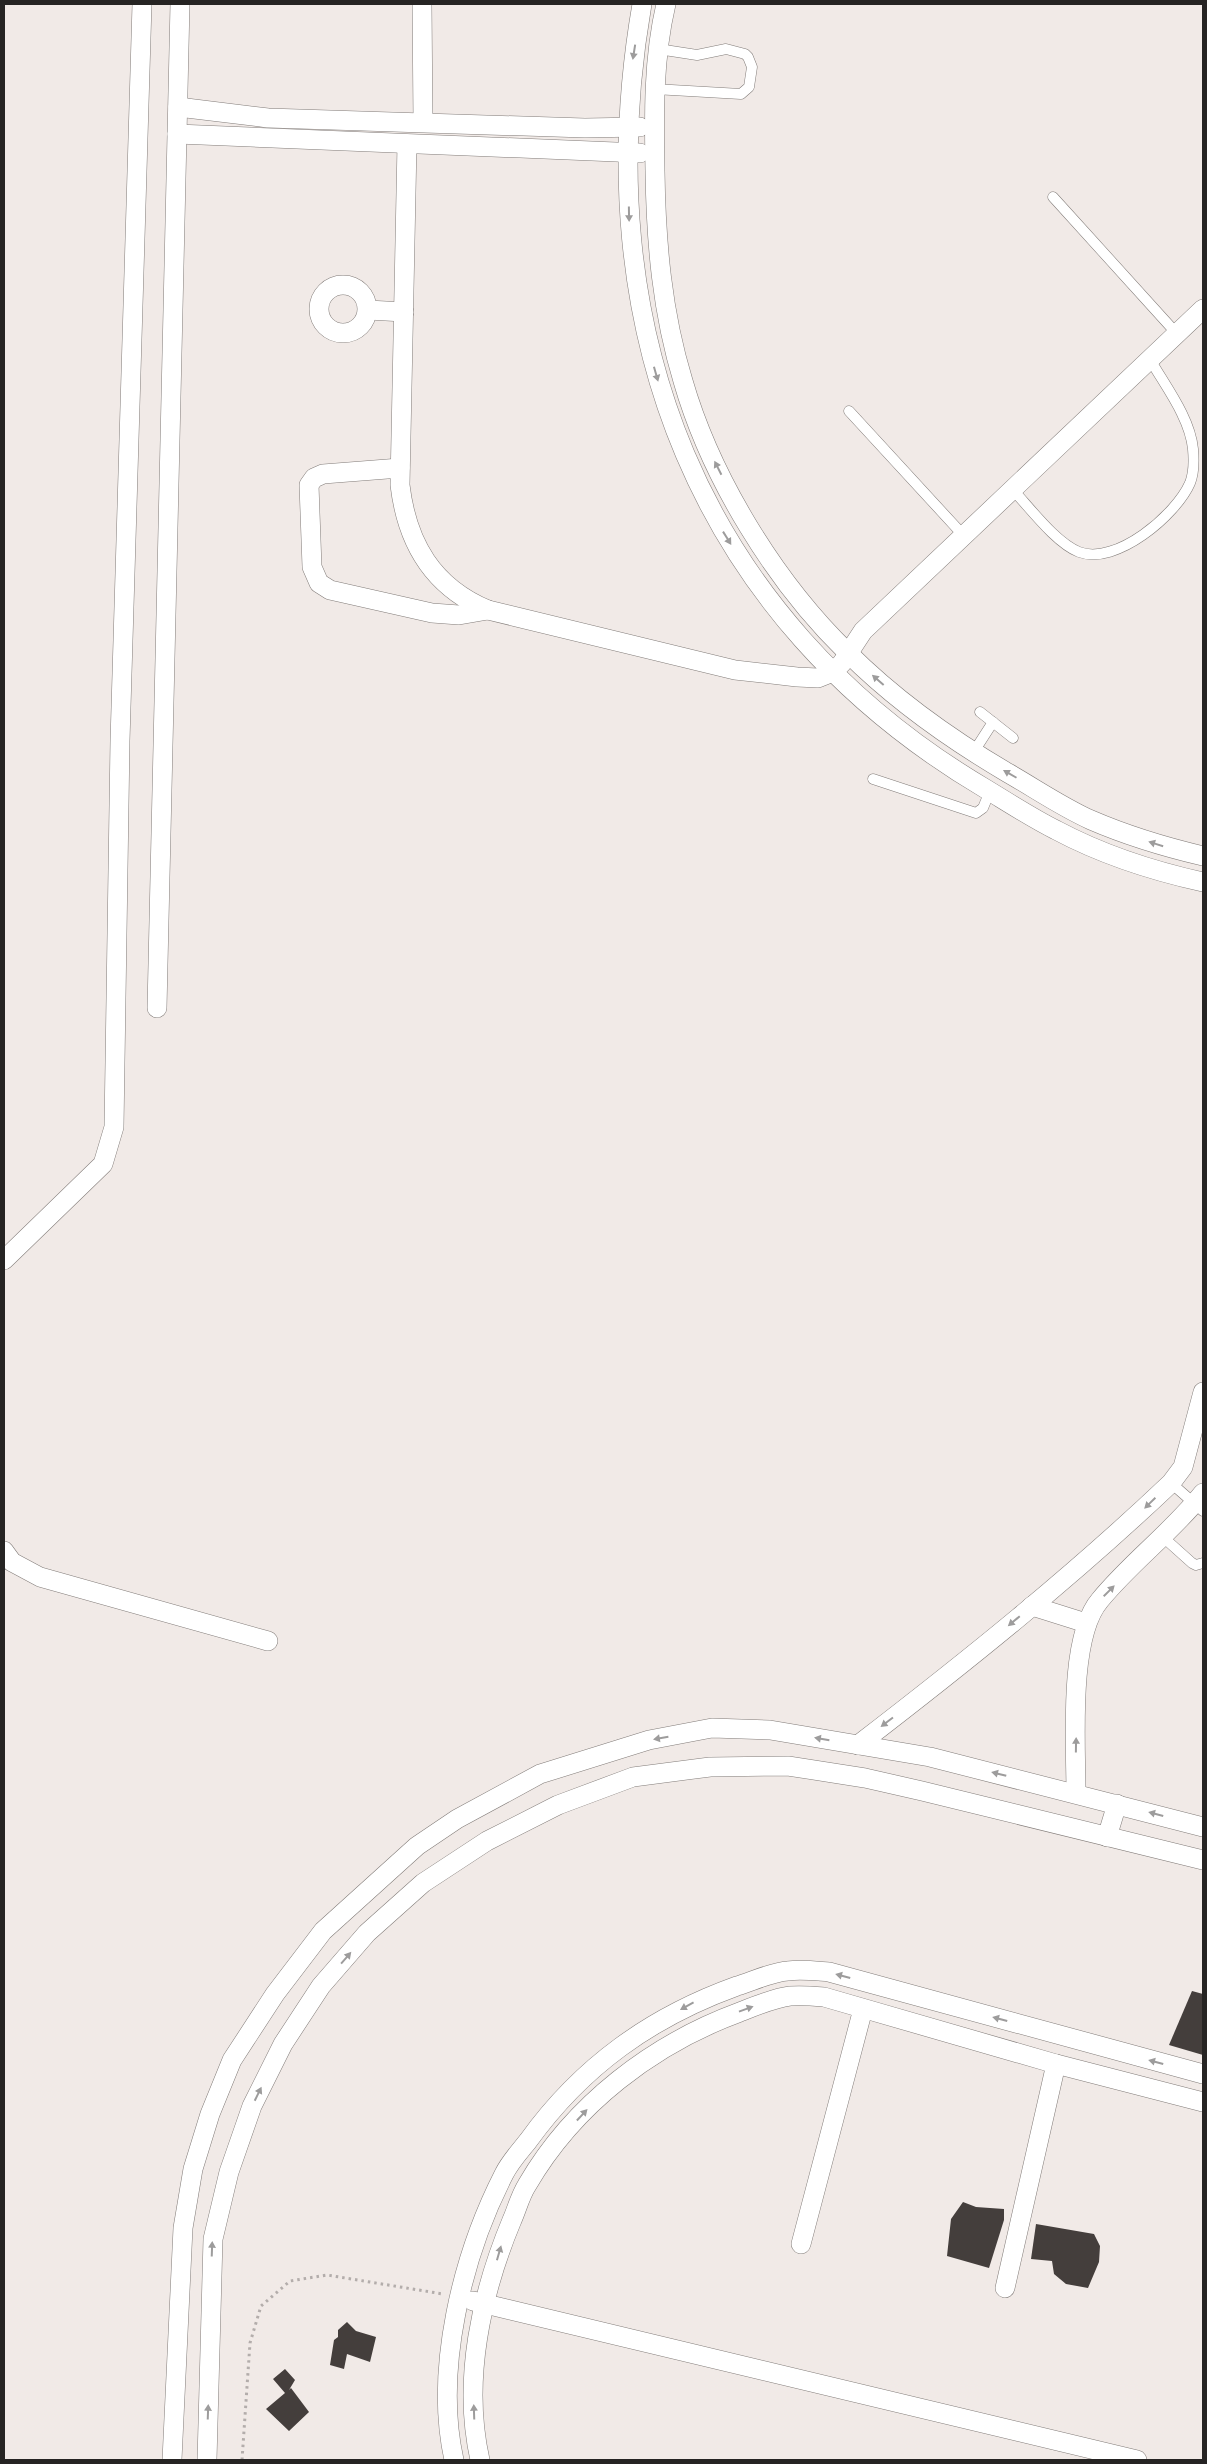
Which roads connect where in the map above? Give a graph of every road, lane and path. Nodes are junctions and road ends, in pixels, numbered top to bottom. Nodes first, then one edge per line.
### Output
1 (142, 4) edge
2 (180, 4) edge
3 (422, 4) edge
4 (642, 4) edge
5 (666, 4) edge
6 (658, 49) junction
7 (654, 89) junction
8 (178, 107) junction
9 (423, 122) junction
10 (628, 127) junction
11 (653, 127) junction
12 (177, 134) junction
13 (407, 144) junction
14 (629, 152) junction
15 (654, 153) junction
16 (1053, 197) dead end
17 (1203, 309) edge
18 (368, 310) dead end
19 (404, 312) junction
20 (1178, 335) junction
21 (1151, 361) junction
22 (849, 411) dead end
23 (400, 468) junction
24 (1013, 490) junction
25 (964, 536) junction
26 (488, 610) junction
27 (847, 653) junction
28 (833, 672) junction
29 (980, 712) dead end
30 (993, 722) junction
31 (1013, 738) dead end
32 (973, 752) junction
33 (873, 779) dead end
34 (990, 791) junction
35 (1203, 856) edge
36 (1203, 882) edge
37 (157, 1008) dead end
38 (4, 1260) edge
39 (1203, 1392) edge
40 (1171, 1483) junction
41 (1200, 1502) edge
42 (1163, 1537) junction
43 (4, 1551) edge
44 (1203, 1563) edge
45 (1032, 1606) junction
46 (1086, 1623) junction
47 (268, 1640) dead end
48 (858, 1745) junction
49 (1076, 1794) junction
50 (1117, 1804) junction
51 (1203, 1827) edge
52 (1107, 1837) junction
53 (1203, 1860) edge
54 (863, 2009) junction
55 (1056, 2064) junction
56 (1203, 2074) edge
57 (1203, 2102) edge
58 (801, 2244) dead end
59 (1005, 2288) dead end
60 (460, 2297) junction
61 (485, 2304) junction
62 (172, 2460) edge
63 (207, 2460) edge
64 (242, 2460) edge
65 (454, 2460) edge
66 (480, 2460) edge
67 (1137, 2460) edge

1 - 38 street
2 - 8 street
3 - 9 street
4 -> 10 street
5 - 6 street
6 - 7 street
6 - 7 lane
7 - 11 street
8 - 9 street
8 - 12 street
9 - 10 street
10 - 11 street
10 - 14 street
11 - 15 street
12 - 13 street
12 - 37 street
13 - 14 street
13 - 19 street
14 - 15 street
14 -> 28 street
27 -> 15 street
16 - 20 lane
17 - 20 street
18 - 19 street
19 - 23 street
20 - 21 street
21 - 24 street
21 - 24 lane
22 - 25 lane
23 - 26 street
23 - 26 street
24 - 25 street
25 - 27 street
26 - 28 street
27 - 28 street
32 -> 27 street
28 - 34 street
29 - 30 lane
30 - 31 lane
30 - 32 lane
35 -> 32 street
33 - 34 lane
34 - 36 street
39 - 40 street
40 - 41 lane
40 -> 45 street
41 - 42 street
42 - 44 lane
46 -> 42 street
43 - 47 street
45 - 46 street
45 -> 48 street
49 -> 46 street
49 -> 48 street
48 -> 62 street
49 - 50 street
51 -> 50 street
50 - 52 street
52 - 53 street
63 -> 52 street
54 - 55 street
54 - 58 street
61 -> 54 street
55 - 57 street
55 - 59 street
56 -> 60 street
60 - 61 street
60 - 64 path
60 - 65 street
66 -> 61 street
61 - 67 street

